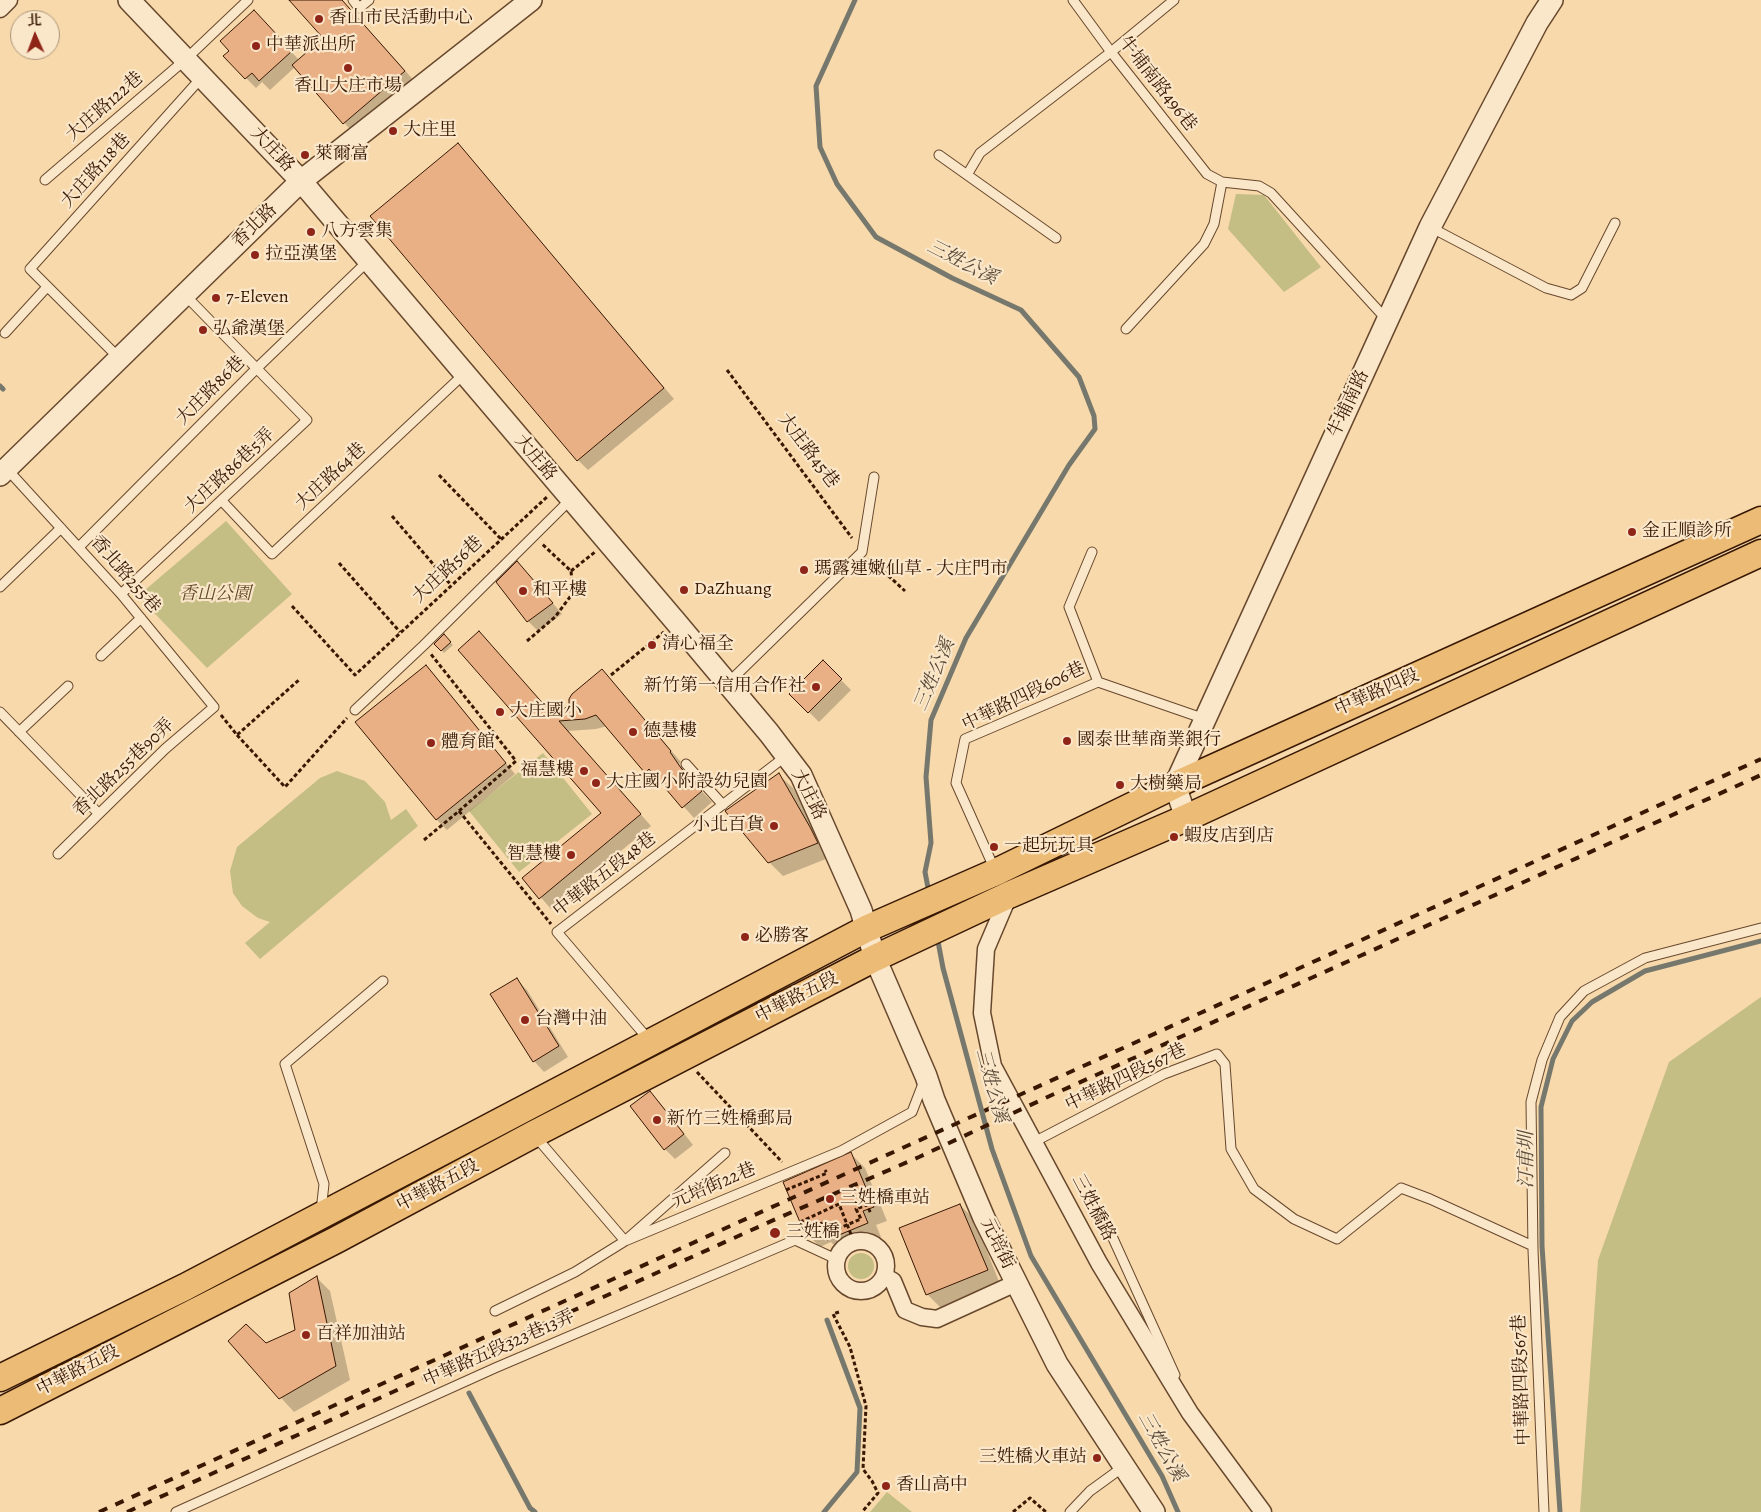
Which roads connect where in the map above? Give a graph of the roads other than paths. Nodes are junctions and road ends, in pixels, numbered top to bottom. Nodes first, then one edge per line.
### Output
1 (129, 0) edge
2 (248, 0) edge
3 (352, 0) edge
4 (369, 0) edge
5 (531, 0) edge
6 (1073, 0) edge
7 (1174, 0) edge
8 (1552, 0) edge
9 (1111, 52) junction
10 (186, 59) junction
11 (202, 76) junction
12 (939, 155) dead end
13 (967, 175) junction
14 (45, 180) dead end
15 (301, 181) junction
16 (1222, 182) junction
17 (1615, 223) dead end
18 (1430, 226) junction
19 (1056, 238) dead end
20 (368, 261) junction
21 (47, 287) junction
22 (185, 294) junction
23 (1387, 320) junction
24 (1126, 329) dead end
25 (5, 333) dead end
26 (120, 358) junction
27 (257, 368) junction
28 (465, 374) junction
29 (3, 472) edge
30 (874, 477) dead end
31 (565, 492) junction
32 (222, 501) junction
33 (1761, 520) edge
34 (61, 528) junction
35 (78, 547) junction
36 (1092, 552) dead end
37 (1761, 553) edge
38 (0, 586) edge
39 (121, 594) junction
40 (141, 618) junction
41 (101, 656) dead end
42 (1098, 682) junction
43 (727, 684) junction
44 (68, 686) dead end
45 (214, 707) joint
46 (355, 710) road end
47 (0, 712) edge
48 (1205, 719) junction
49 (20, 732) junction
50 (786, 756) junction
51 (686, 764) dead end
52 (1175, 785) junction
53 (722, 805) junction
54 (100, 814) junction
55 (1186, 818) junction
56 (58, 854) dead end
57 (996, 872) junction
58 (1009, 895) junction
59 (1761, 928) edge
60 (866, 929) junction
61 (875, 958) junction
62 (383, 981) dead end
63 (651, 1042) junction
64 (926, 1076) junction
65 (534, 1134) junction
66 (1034, 1142) junction
67 (725, 1153) dead end
68 (1102, 1214) dead end
69 (320, 1216) junction
70 (625, 1241) junction
71 (294, 1246) junction
72 (1533, 1246) junction
73 (836, 1259) junction
74 (884, 1276) junction
75 (1016, 1283) junction
76 (495, 1311) dead end
77 (0, 1378) edge
78 (1176, 1390) junction
79 (0, 1412) edge
80 (1123, 1467) junction
81 (176, 1512) edge
82 (1070, 1512) edge
83 (1154, 1512) edge
84 (1264, 1512) edge
85 (1544, 1512) edge

1 - 10 street, 大庄路
2 - 10 lane, 大庄路122巷
3 - 4 lane
5 - 15 street, 香北路
6 - 9 lane, 牛埔南路496巷
7 - 9 lane
8 - 18 street, 牛埔南路
9 - 13 lane
9 - 16 lane, 牛埔南路496巷
10 - 11 street, 大庄路
10 - 14 lane, 大庄路122巷
11 - 15 street, 大庄路
11 - 21 lane, 大庄路118巷
12 - 13 lane
13 - 19 lane
15 - 20 street, 大庄路
15 - 22 street, 香北路
16 - 23 lane, 牛埔南路496巷
16 - 24 lane
17 - 18 lane
18 - 23 street, 牛埔南路
20 - 27 lane, 大庄路86巷
20 - 28 street, 大庄路
21 - 25 lane
21 - 26 lane, 大庄路118巷
22 - 26 street, 香北路
22 - 27 lane
23 - 48 street, 牛埔南路
26 - 29 street, 香北路
27 - 32 lane, 大庄路86巷5弄
27 - 35 lane, 大庄路86巷
28 - 31 street, 大庄路
28 - 32 lane, 大庄路64巷
29 - 34 lane, 香北路255巷
30 - 43 lane
31 - 43 street, 大庄路
31 - 46 lane
32 - 39 lane, 大庄路86巷5弄
33 - 52 main road, 中華路四段
34 - 35 lane, 香北路255巷
34 - 38 lane
35 - 39 lane, 香北路255巷
36 - 42 lane, 中華路四段606巷
37 - 55 main road, 中華路四段
39 - 40 lane, 香北路255巷
40 - 41 lane
40 - 45 lane, 香北路255巷
42 - 48 lane
42 - 57 lane, 中華路四段606巷
43 - 50 street, 大庄路
44 - 49 lane
45 - 54 lane, 香北路255巷90弄
47 - 49 lane
48 - 52 street, 牛埔南路
49 - 54 lane
50 - 53 lane, 中華路五段48巷
50 - 60 street, 大庄路
51 - 53 lane
52 - 55 street
52 - 57 main road, 中華路四段
53 - 63 lane, 中華路五段48巷
54 - 56 lane, 香北路255巷90弄
55 - 58 main road, 中華路四段
57 - 60 main road
58 - 61 main road
58 - 66 street, 三姓橋路
59 - 72 lane, 中華路四段567巷
60 - 61 street, 大庄路
60 - 63 main road, 中華路五段
61 - 64 street, 元培街
61 - 65 main road, 中華路五段
62 - 69 lane
63 - 69 main road, 中華路五段
64 - 70 lane, 元培街22巷
64 - 75 street, 元培街
65 - 70 lane
65 - 71 main road, 中華路五段
66 - 72 lane, 中華路四段567巷
66 - 78 street, 三姓橋路
67 - 70 lane
68 - 78 lane
69 - 71 main road, 中華路五段
70 - 76 lane, 元培街22巷
71 - 77 main road, 中華路五段
71 - 79 main road, 中華路五段
72 - 85 lane, 中華路四段567巷
73 - 74 street
73 - 74 street
73 - 81 lane, 中華路五段323巷13弄
74 - 75 street
75 - 80 street, 元培街
78 - 84 street, 三姓橋路
80 - 82 lane
80 - 83 street, 元培街

